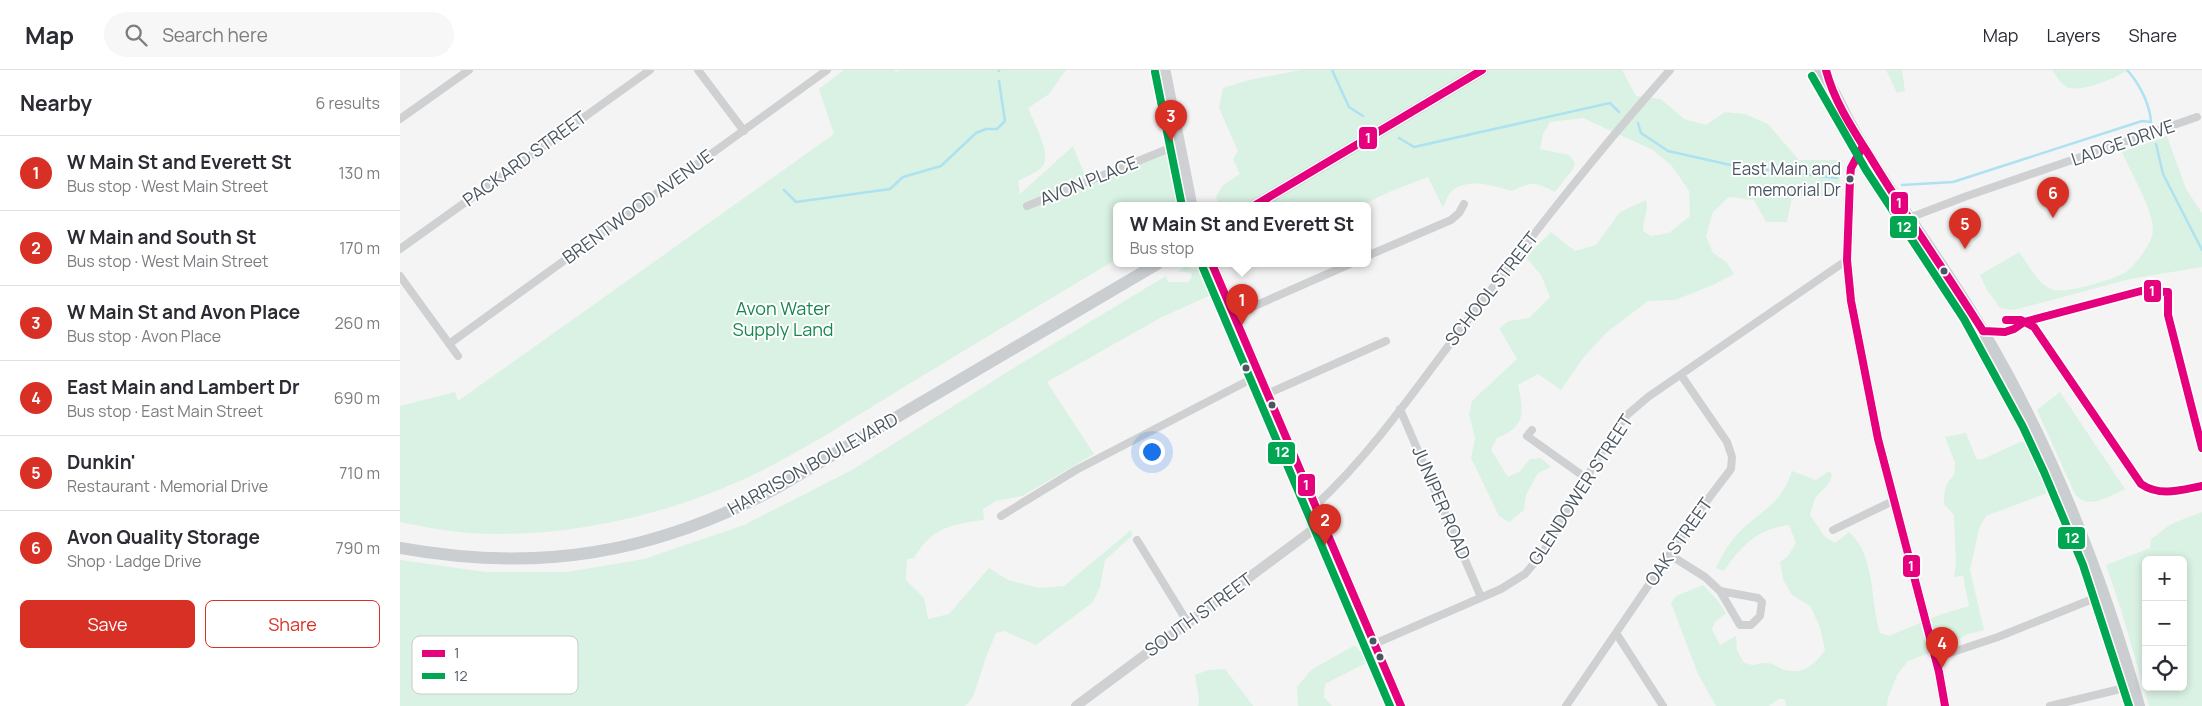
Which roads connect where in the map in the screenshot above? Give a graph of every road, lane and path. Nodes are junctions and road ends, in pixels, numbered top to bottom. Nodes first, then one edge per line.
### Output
1 (469, 70) edge
2 (650, 70) edge
3 (698, 70) edge
4 (827, 70) edge
5 (1165, 70) edge
6 (1482, 70) edge
7 (1669, 70) edge
8 (1820, 70) edge
9 (1828, 75) edge
10 (2197, 117) dead end
11 (400, 119) edge
12 (744, 131) junction
13 (1180, 144) junction
14 (1863, 146) junction
15 (1191, 202) edge
16 (1261, 202) edge
17 (1464, 204) dead end
18 (1026, 206) dead end
19 (1909, 218) junction
20 (400, 249) edge
21 (1371, 254) edge
22 (1847, 260) junction
23 (1152, 267) edge
24 (1213, 267) edge
25 (1343, 267) edge
26 (400, 276) edge
27 (1234, 315) junction
28 (1386, 342) dead end
29 (448, 344) junction
30 (458, 356) dead end
31 (1259, 375) junction
32 (1682, 375) junction
33 (1267, 394) junction
34 (1400, 409) junction
35 (1532, 430) dead end
36 (1586, 478) junction
37 (1893, 502) junction
38 (1315, 506) junction
39 (1001, 516) dead end
40 (1322, 523) junction
41 (1834, 530) dead end
42 (1137, 540) dead end
43 (400, 548) edge
44 (1670, 555) junction
45 (1720, 590) junction
46 (2105, 594) junction
47 (1482, 598) junction
48 (1188, 623) junction
49 (1616, 633) junction
50 (1374, 644) junction
51 (1935, 658) junction
52 (2133, 686) junction
53 (1076, 706) edge
54 (1402, 706) edge
55 (1566, 706) edge
56 (1663, 706) edge
57 (1945, 706) edge
58 (2050, 706) edge
59 (2139, 706) edge

1 - 11 street
2 - 20 street, PACKARD STREET
3 - 12 street
4 - 12 street, BRENTWOOD AVENUE
5 - 13 main road
6 - 16 main road
7 - 34 street, SCHOOL STREET
8 - 9 main road
9 - 14 main road
10 - 19 street, LADGE DRIVE
12 - 29 street, BRENTWOOD AVENUE
13 - 15 main road
13 - 18 street, AVON PLACE
14 - 19 main road
14 - 22 main road
17 - 21 street
19 - 46 main road
22 - 32 street, GLENDOWER STREET
22 - 37 main road
23 - 43 main road, HARRISON BOULEVARD
24 - 27 main road
25 - 27 street
26 - 29 street
27 - 31 main road
28 - 33 street
29 - 30 street
31 - 33 main road
31 - 39 street
32 - 36 street, GLENDOWER STREET
32 - 44 street, OAK STREET
33 - 38 main road
34 - 38 street, SCHOOL STREET
34 - 47 street, JUNIPER ROAD
35 - 36 street
36 - 47 street, GLENDOWER STREET
37 - 41 street
37 - 51 main road
38 - 40 main road
40 - 48 street, SOUTH STREET
40 - 50 main road
42 - 48 street
44 - 45 street
44 - 49 street, OAK STREET
45 - 45 street
46 - 51 street
46 - 52 main road
47 - 50 street, GLENDOWER STREET
48 - 53 street, SOUTH STREET
49 - 55 street, OAK STREET
49 - 56 street
50 - 54 main road
51 - 57 main road
52 - 58 street
52 - 59 main road

